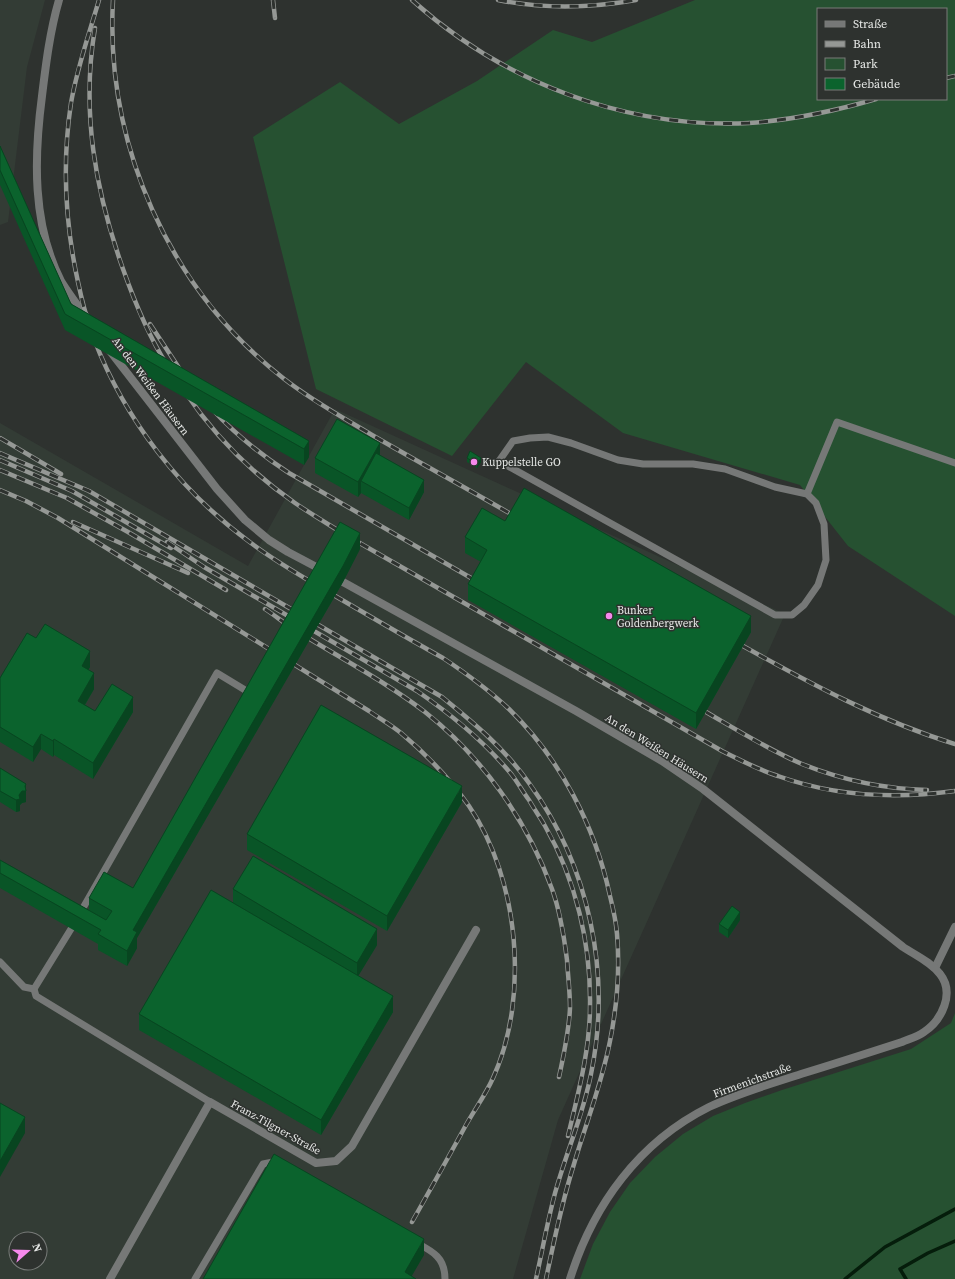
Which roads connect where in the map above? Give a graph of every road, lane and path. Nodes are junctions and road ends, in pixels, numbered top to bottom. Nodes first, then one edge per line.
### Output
1 (59, 0) edge
2 (91, 324) edge
3 (104, 343) edge
4 (955, 463) edge
5 (806, 494) junction
6 (322, 570) edge
7 (343, 582) dead end
8 (250, 693) edge
9 (77, 919) edge
10 (955, 927) edge
11 (71, 929) dead end
12 (476, 930) dead end
13 (0, 962) edge
14 (935, 968) junction
15 (34, 989) junction
16 (210, 1102) junction
17 (286, 1169) edge
18 (409, 1238) edge
19 (110, 1279) edge
20 (195, 1279) edge
21 (445, 1279) edge
22 (570, 1279) edge

1 - 2 street
3 - 6 street, An den Weißen Häusern
4 - 5 lane
5 - 5 lane
7 - 14 street, An den Weißen Häusern
8 - 9 lane
10 - 14 street
11 - 15 lane
12 - 16 street, Franz-Tilgner-Straße
13 - 15 lane
14 - 22 street, Firmenichstraße
15 - 16 lane
16 - 19 street
17 - 20 lane
18 - 21 lane

